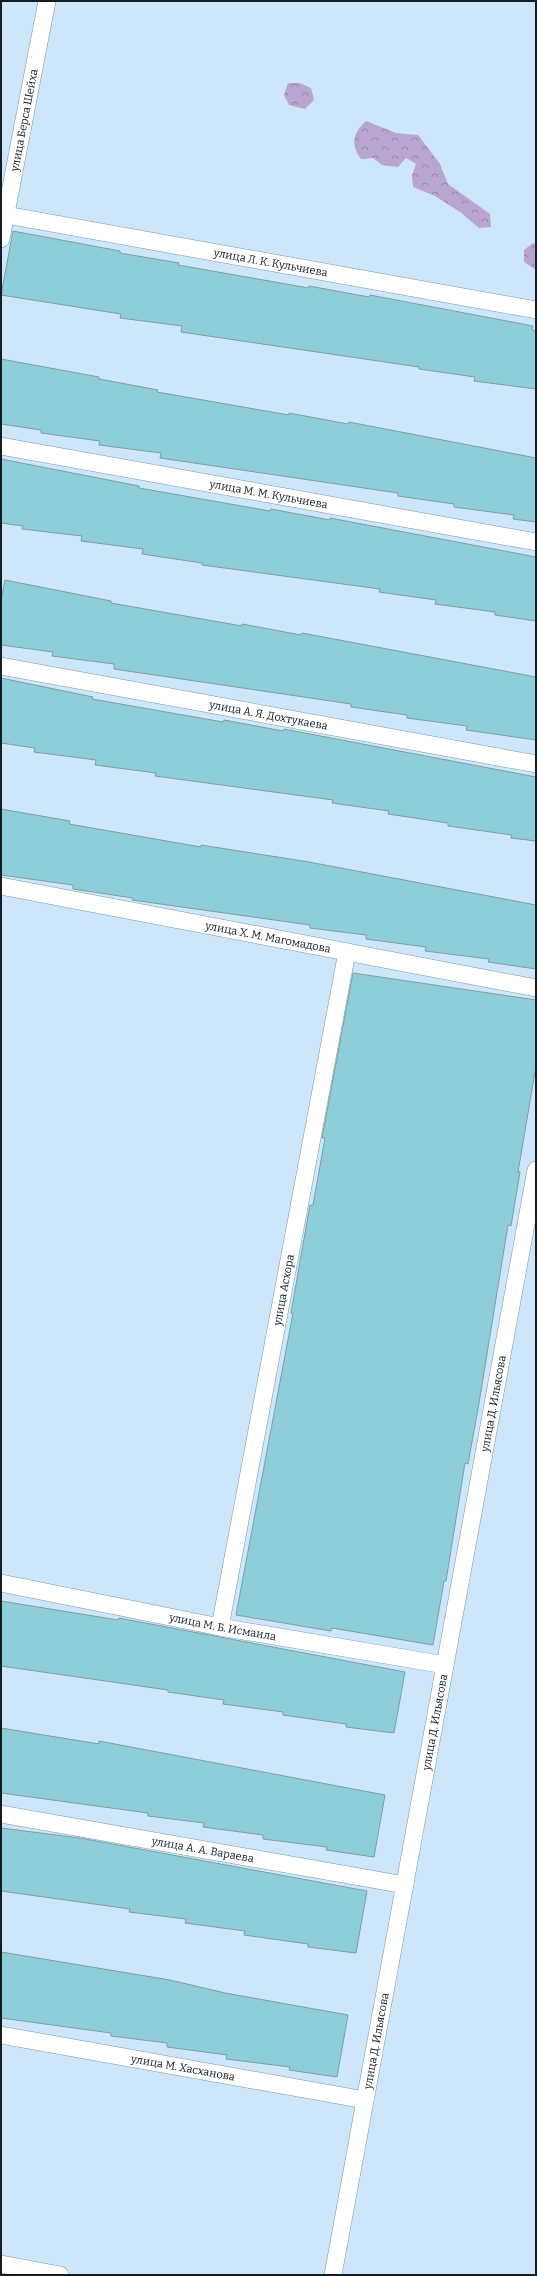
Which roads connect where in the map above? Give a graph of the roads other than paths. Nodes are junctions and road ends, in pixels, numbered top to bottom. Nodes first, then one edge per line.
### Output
1 (46, 1) edge
2 (6, 215) junction
3 (1, 239) edge
4 (536, 310) edge
5 (1, 446) edge
6 (536, 542) edge
7 (1, 666) edge
8 (536, 764) edge
9 (1, 886) edge
10 (347, 952) junction
11 (536, 988) edge
12 (536, 1170) edge
13 (1, 1584) edge
14 (220, 1627) junction
15 (445, 1665) junction
16 (1, 1814) edge
17 (404, 1885) junction
18 (1, 2036) edge
19 (365, 2100) junction
20 (1, 2264) edge
21 (60, 2275) edge
22 (333, 2275) edge

1 - 2 street, улица Берса Шейха
2 - 3 street, улица Берса Шейха
2 - 4 street, улица Л. К. Кульчиева
5 - 6 street, улица М. М. Кульчиева
7 - 8 street, улица А. Я. Дохтукаева
9 - 10 street, улица Х. М. Магомадова
10 - 11 street, улица Х. М. Магомадова
10 - 14 street, улица Асхора
12 - 15 street, улица Д. Ильясова
13 - 14 street, улица М. Б. Исмаила
14 - 15 street, улица М. Б. Исмаила
15 - 17 street, улица Д. Ильясова
16 - 17 street, улица А. А. Вараева
17 - 19 street, улица Д. Ильясова
18 - 19 street, улица М. Хасханова
19 - 22 street, улица Д. Ильясова
20 - 21 street

